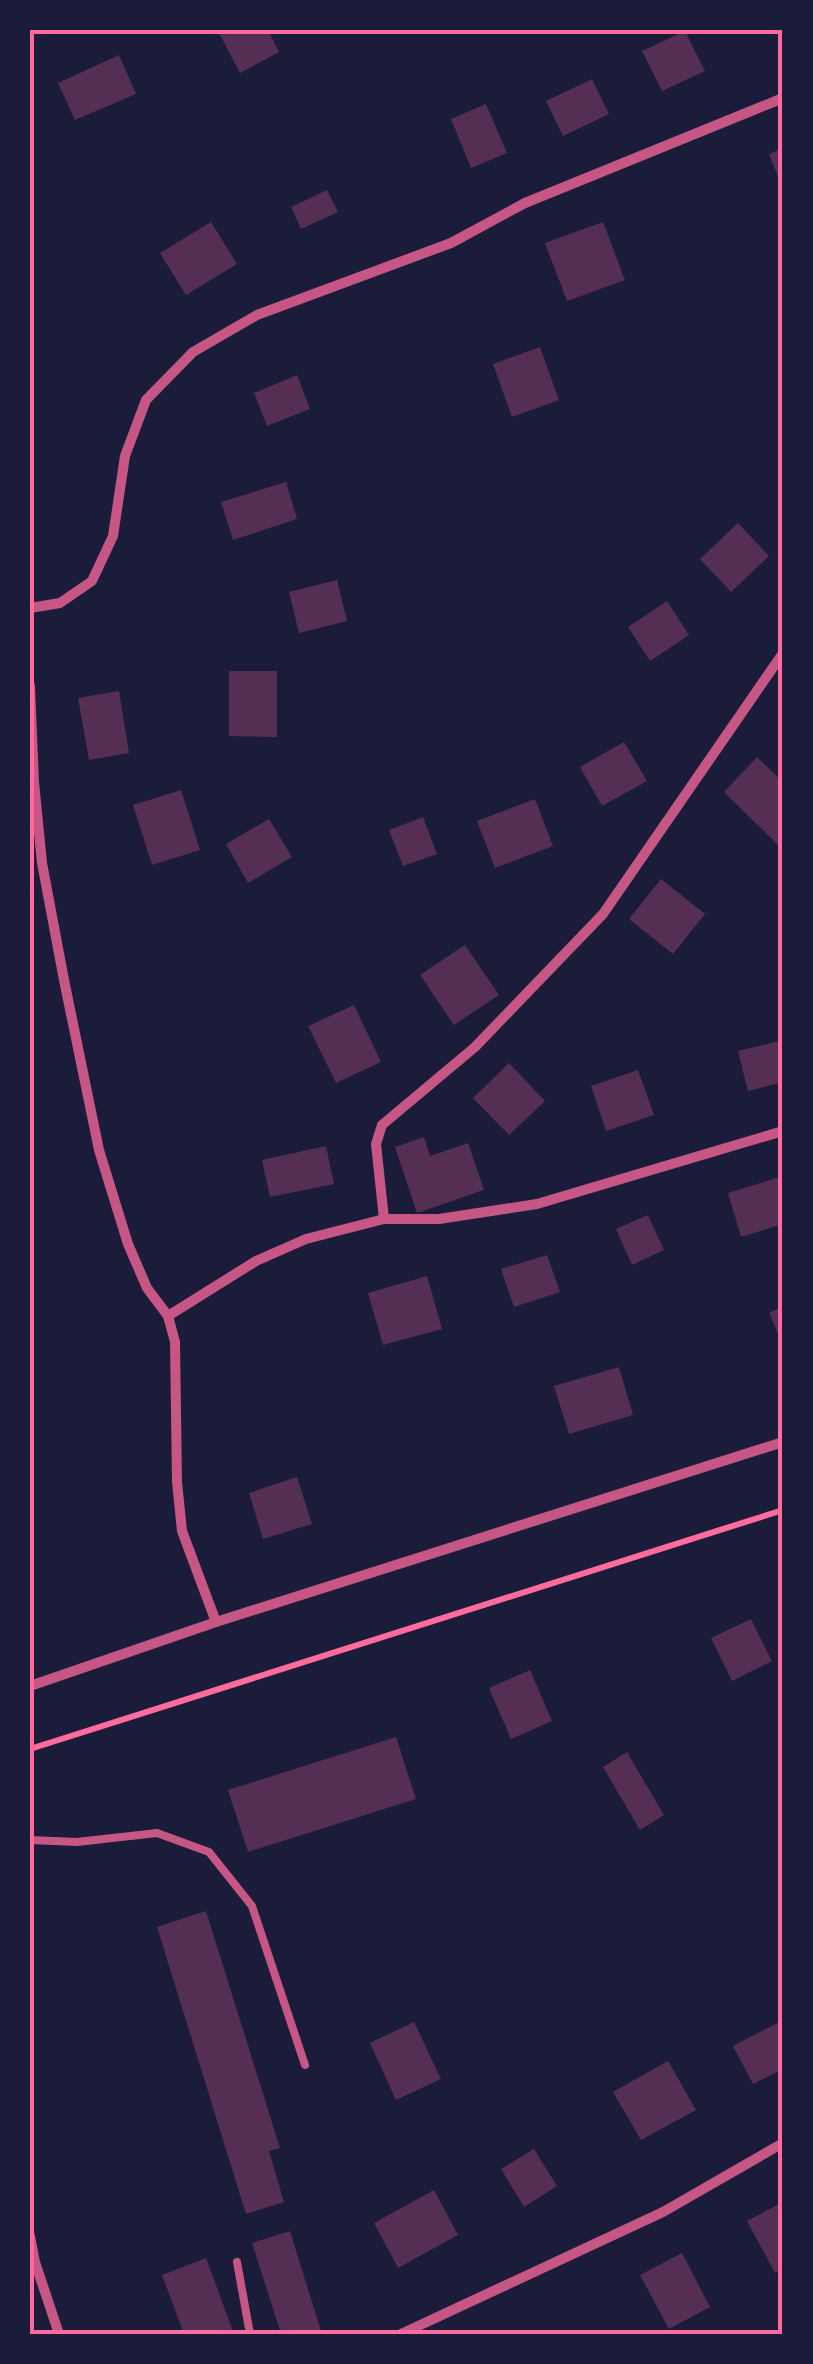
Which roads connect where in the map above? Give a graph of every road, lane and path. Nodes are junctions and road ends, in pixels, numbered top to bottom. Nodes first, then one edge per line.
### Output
1 (783, 98) edge
2 (30, 608) edge
3 (783, 652) edge
4 (30, 686) edge
5 (32, 717) edge
6 (783, 1131) edge
7 (384, 1220) junction
8 (168, 1316) junction
9 (783, 1442) edge
10 (783, 1510) edge
11 (216, 1622) junction
12 (30, 1686) edge
13 (30, 1749) edge
14 (30, 1840) edge
15 (305, 2065) dead end
16 (783, 2142) edge
17 (30, 2236) edge
18 (238, 2262) dead end
19 (59, 2334) edge
20 (250, 2334) edge
21 (401, 2334) edge

1 - 2 street
3 - 7 street
4 - 5 street
5 - 8 street
6 - 7 street
7 - 8 street
8 - 11 street
9 - 11 street
10 - 13 path
11 - 12 street
14 - 15 lane
16 - 21 street
17 - 19 street
18 - 20 lane

